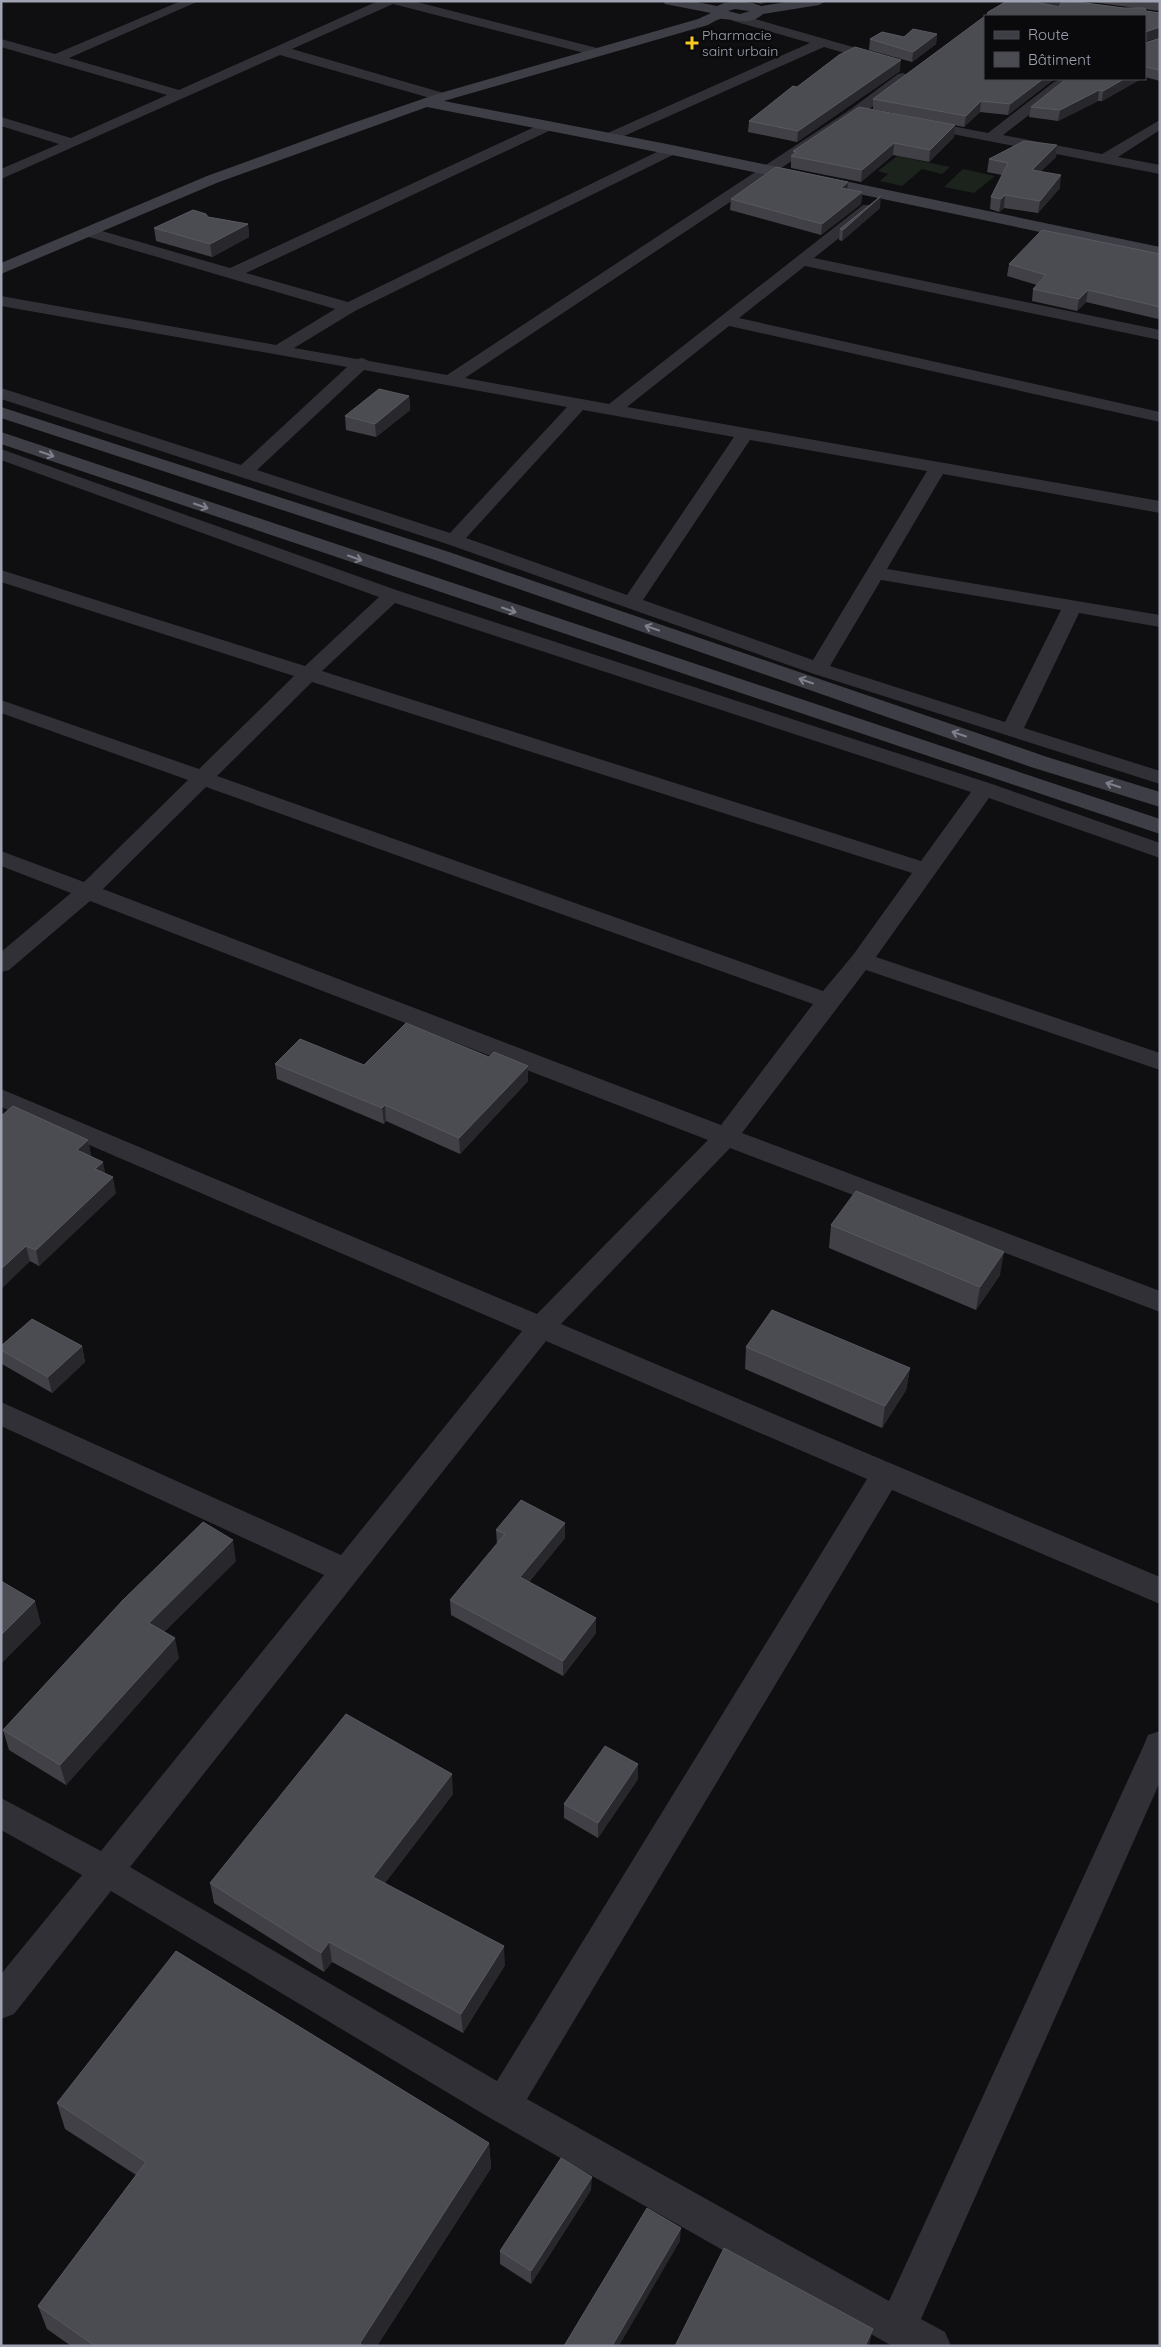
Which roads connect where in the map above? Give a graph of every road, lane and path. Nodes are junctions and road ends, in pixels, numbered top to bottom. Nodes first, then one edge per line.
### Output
1 (193, 1) edge
2 (389, 1) edge
3 (397, 1) edge
4 (670, 1) edge
5 (731, 1) edge
6 (819, 1) edge
7 (1035, 1) edge
8 (753, 8) junction
9 (721, 12) junction
10 (1144, 15) edge
11 (1146, 15) edge
12 (1160, 17) edge
13 (738, 18) junction
14 (703, 22) junction
15 (824, 42) junction
16 (1, 43) edge
17 (279, 50) junction
18 (596, 52) junction
19 (55, 59) junction
20 (1072, 80) edge
21 (178, 94) junction
22 (442, 97) junction
23 (426, 102) junction
24 (856, 112) junction
25 (876, 115) edge
26 (1, 121) edge
27 (904, 121) edge
28 (1160, 124) edge
29 (546, 127) junction
30 (608, 138) junction
31 (990, 138) junction
32 (72, 143) junction
33 (672, 150) junction
34 (1105, 159) junction
35 (766, 170) junction
36 (1160, 170) edge
37 (1, 175) edge
38 (884, 195) junction
39 (88, 232) junction
40 (1160, 252) edge
41 (801, 260) junction
42 (1, 269) edge
43 (231, 274) junction
44 (1, 301) edge
45 (349, 308) junction
46 (726, 320) junction
47 (1160, 335) edge
48 (279, 350) junction
49 (362, 363) junction
50 (451, 380) junction
51 (1, 393) edge
52 (579, 404) junction
53 (613, 410) junction
54 (1, 412) edge
55 (1160, 417) edge
56 (744, 435) junction
57 (1, 438) edge
58 (1, 454) edge
59 (938, 468) junction
60 (243, 473) junction
61 (1160, 507) edge
62 (454, 540) junction
63 (875, 573) junction
64 (1, 576) edge
65 (392, 595) junction
66 (631, 604) junction
67 (1072, 608) junction
68 (1160, 621) edge
69 (818, 669) junction
70 (308, 673) junction
71 (1, 706) edge
72 (1012, 730) junction
73 (203, 776) junction
74 (1160, 778) edge
75 (984, 789) junction
76 (1160, 800) edge
77 (1160, 827) edge
78 (1160, 852) edge
79 (1, 858) edge
80 (926, 870) junction
81 (88, 891) junction
82 (862, 960) junction
83 (1, 964) edge
84 (828, 1000) junction
85 (1160, 1062) edge
86 (1, 1098) edge
87 (726, 1137) junction
88 (1160, 1302) edge
89 (542, 1326) junction
90 (1, 1413) edge
91 (886, 1474) junction
92 (345, 1571) junction
93 (1160, 1591) edge
94 (1160, 1745) edge
95 (1, 1813) edge
96 (107, 1870) junction
97 (1, 2002) edge
98 (502, 2105) junction
99 (897, 2327) junction
100 (931, 2346) edge

1 - 19 street
2 - 17 street
3 - 18 street
4 - 9 street
5 - 8 street
6 - 8 street
7 - 10 street
8 - 9 street
8 - 13 street
9 - 13 street
9 - 14 street
11 - 12 street
13 - 14 street
13 - 15 street
14 - 18 street
15 - 24 street
15 - 30 street
16 - 19 street
17 - 21 street
17 - 22 street
18 - 22 street
19 - 21 street
20 - 31 street
21 - 32 street
22 - 23 street
23 - 29 street
23 - 39 street
24 - 25 street
24 - 35 street
26 - 32 street
27 - 31 street
28 - 34 street
29 - 30 street
29 - 43 street
30 - 33 street
31 - 34 street
32 - 37 street
33 - 35 street
33 - 45 street
34 - 36 street
35 - 38 street
35 - 50 street
38 - 40 street
38 - 41 street
39 - 42 street
39 - 43 street
41 - 46 street
41 - 47 street
43 - 45 street
44 - 48 street
45 - 48 street
46 - 53 street
46 - 55 street
48 - 49 street
49 - 50 street
49 - 60 street
50 - 52 street
51 - 60 street
52 - 53 street
52 - 62 street
53 - 56 street
76 -> 54 street
56 - 59 street
56 - 66 street
57 -> 77 street
58 - 65 street
59 - 61 street
59 - 63 street
60 - 62 street
62 - 66 street
63 - 67 street
63 - 69 street
64 - 70 street
65 - 70 street
65 - 75 street
66 - 69 street
67 - 68 street
67 - 72 street
69 - 72 street
70 - 73 street
70 - 80 street
71 - 73 street
72 - 74 street
73 - 81 street
73 - 84 street
75 - 78 street
75 - 80 street
79 - 81 street
80 - 82 street
81 - 83 street
81 - 87 street
82 - 84 street
82 - 85 street
84 - 87 street
86 - 89 street
87 - 88 street
87 - 89 street
89 - 91 street
89 - 92 street
90 - 92 street
91 - 93 street
91 - 98 street
92 - 96 street
94 - 99 street
95 - 96 street
96 - 97 street
96 - 98 street
98 - 99 street
99 - 100 street

